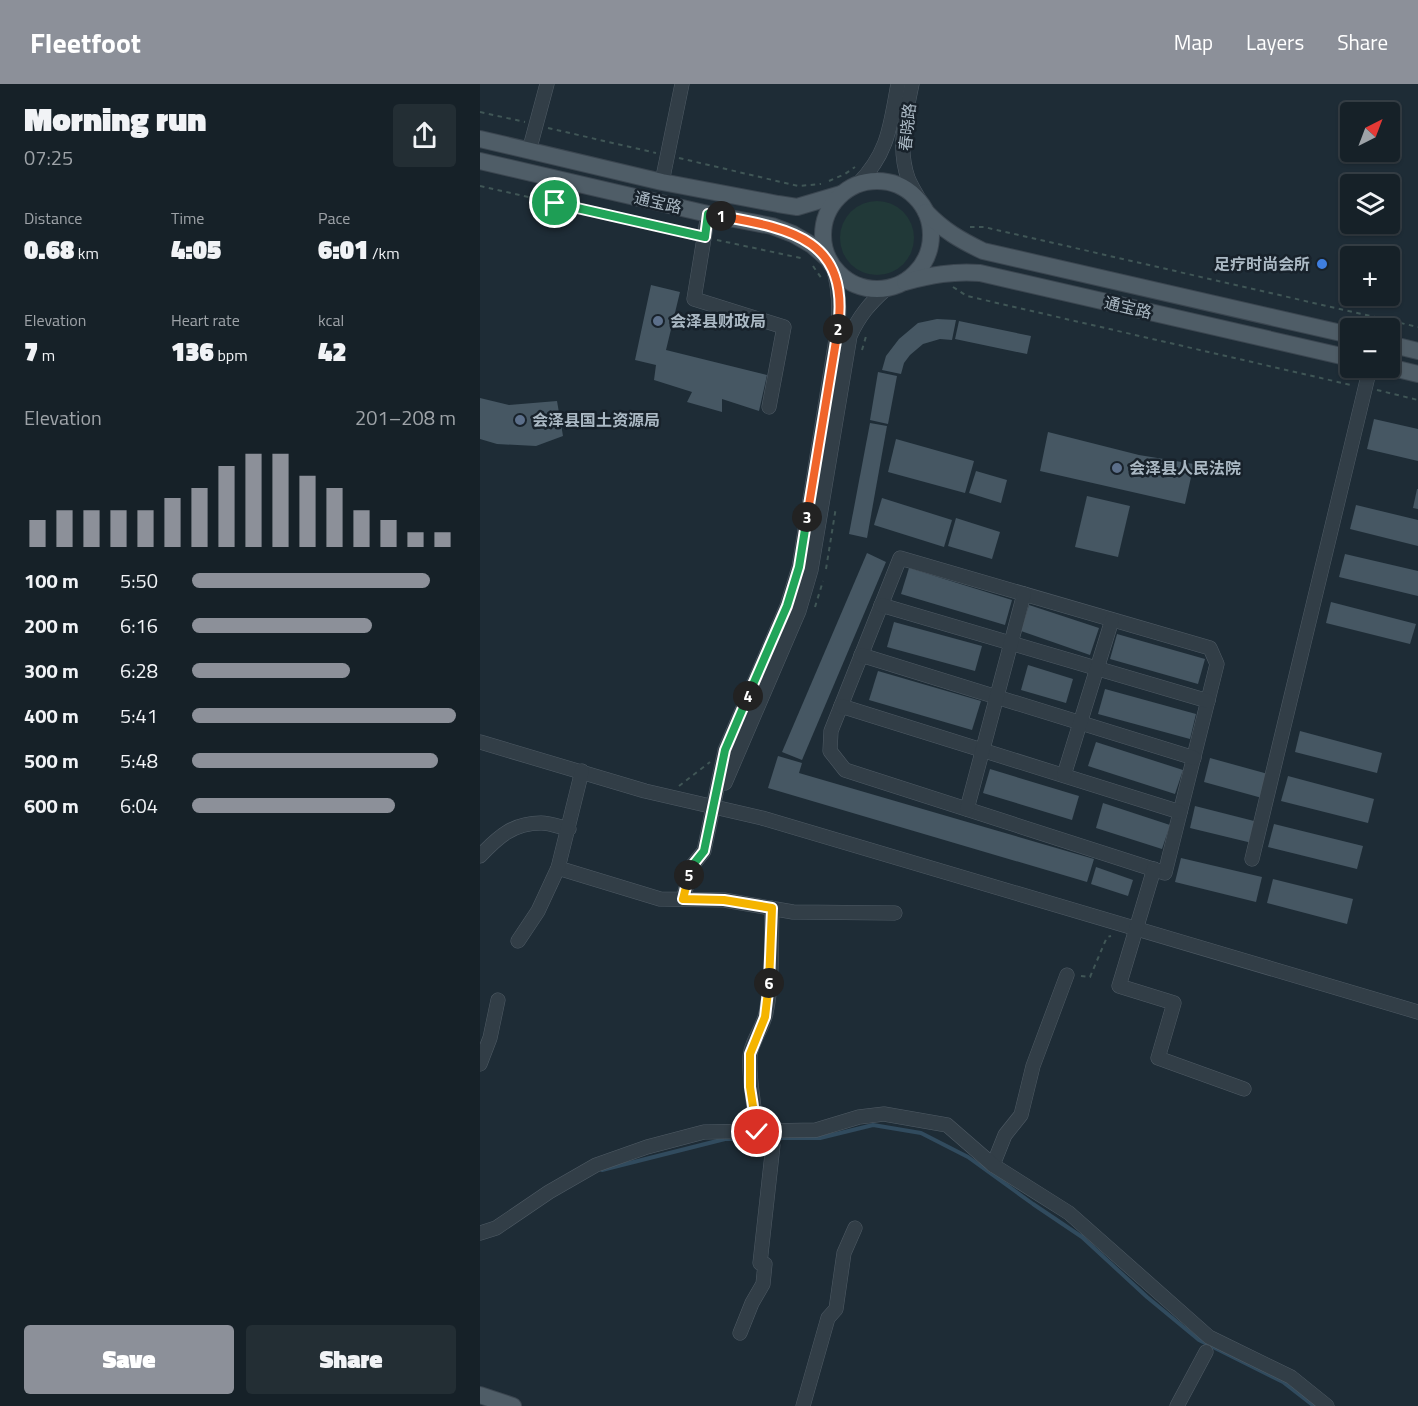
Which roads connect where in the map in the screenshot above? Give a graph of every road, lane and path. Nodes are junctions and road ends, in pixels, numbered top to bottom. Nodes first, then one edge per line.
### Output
1 (547, 84) edge
2 (682, 84) edge
3 (898, 84) edge
4 (912, 84) edge
5 (480, 112) edge
6 (536, 125) junction
7 (480, 139) edge
8 (529, 152) junction
9 (668, 156) junction
10 (480, 161) edge
11 (862, 161) dead end
12 (662, 182) junction
13 (858, 184) junction
14 (480, 186) edge
15 (841, 195) junction
16 (923, 208) junction
17 (708, 214) junction
18 (941, 228) junction
19 (705, 237) junction
20 (828, 269) junction
21 (932, 275) junction
22 (905, 282) junction
23 (886, 289) junction
24 (1418, 327) edge
25 (1340, 333) edge
26 (1400, 347) edge
27 (1418, 351) edge
28 (1340, 356) edge
29 (1400, 370) edge
30 (1418, 374) edge
31 (1368, 378) edge
32 (1365, 388) junction
33 (1418, 400) edge
34 (769, 407) dead end
35 (1024, 594) junction
36 (881, 605) junction
37 (1112, 620) junction
38 (1011, 643) junction
39 (861, 655) junction
40 (1098, 669) junction
41 (997, 697) junction
42 (1208, 701) junction
43 (841, 706) junction
44 (1081, 723) junction
45 (480, 741) edge
46 (983, 750) junction
47 (1194, 758) junction
48 (711, 761) dead end
49 (582, 771) junction
50 (1064, 776) junction
51 (667, 795) junction
52 (715, 807) junction
53 (967, 809) junction
54 (1180, 812) junction
55 (569, 829) junction
56 (480, 856) edge
57 (1252, 859) dead end
58 (558, 868) junction
59 (1154, 869) junction
60 (683, 899) junction
61 (772, 908) junction
62 (894, 914) dead end
63 (1137, 929) junction
64 (518, 941) dead end
65 (1067, 975) joint
66 (498, 1000) dead end
67 (1418, 1012) edge
68 (480, 1064) edge
69 (1244, 1089) dead end
70 (757, 1132) junction
71 (993, 1165) junction
72 (855, 1228) dead end
73 (480, 1233) edge
74 (741, 1333) dead end
75 (1206, 1352) dead end
76 (480, 1395) edge
77 (513, 1406) edge
78 (803, 1406) edge
79 (1177, 1406) edge
80 (1327, 1406) edge

1 - 6 street
2 - 9 street
3 - 13 street, 春晓路
4 - 16 street, 春晓路
5 - 6 path
6 - 8 street
6 - 9 path
7 - 8 main road
8 - 12 main road
9 - 11 path
9 - 12 street
10 - 17 main road, 通宝路
12 - 15 main road
13 - 15 main road
13 - 16 main road
14 - 19 path
15 - 20 main road
16 - 18 main road, 通宝路
16 - 22 main road
17 - 19 street
17 - 20 main road, 通宝路
18 - 24 path
18 - 25 main road, 通宝路
19 - 20 path
19 - 34 street
20 - 23 main road
20 - 52 street
21 - 22 main road, 通宝路
21 - 28 main road, 通宝路
21 - 32 path
22 - 23 main road
23 - 52 street
26 - 27 main road
29 - 30 main road
31 - 32 street
32 - 33 path
32 - 57 street
35 - 36 street
35 - 37 street
35 - 38 street
36 - 38 street
36 - 39 street
37 - 40 street
37 - 42 street
38 - 40 street
38 - 41 street
39 - 41 street
39 - 43 street
40 - 42 street
40 - 44 street
41 - 44 street
41 - 46 street
42 - 47 street
43 - 46 street
43 - 53 street
44 - 47 street
44 - 50 street
45 - 49 street
46 - 50 street
46 - 53 street
47 - 54 street
48 - 51 path
49 - 51 street
49 - 55 street
50 - 54 street
51 - 52 street
52 - 60 street
52 - 63 street
53 - 59 street
54 - 59 street
55 - 56 street
55 - 58 street
58 - 60 street
58 - 64 street
59 - 63 street
60 - 61 street
61 - 62 street
61 - 70 street
63 - 65 path
63 - 67 street
63 - 69 street
65 - 71 street
66 - 68 street
70 - 71 street
70 - 73 street
70 - 74 street
71 - 80 street
72 - 78 street
75 - 79 street
76 - 77 main road

